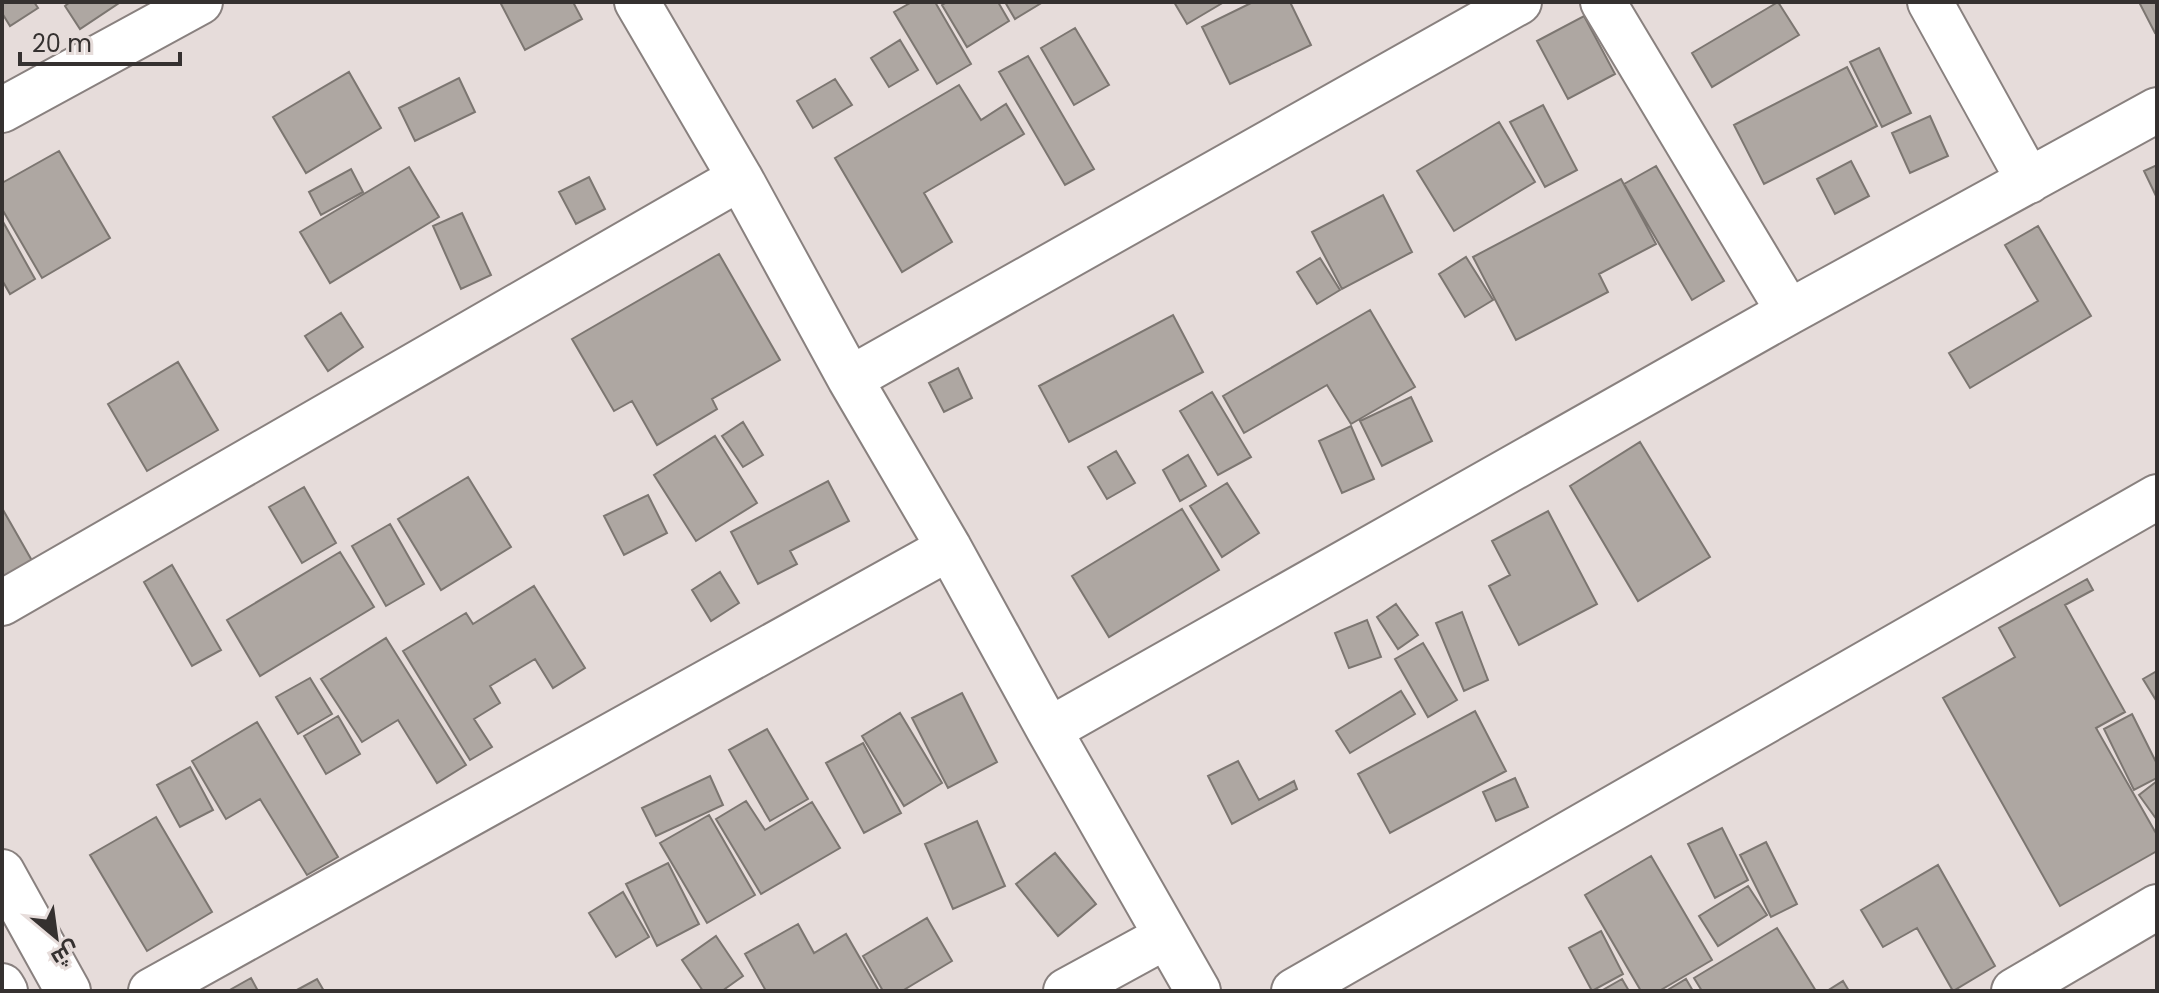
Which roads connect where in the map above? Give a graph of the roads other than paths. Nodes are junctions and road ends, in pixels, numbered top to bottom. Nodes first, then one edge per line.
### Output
1 (200, 2) edge
2 (1519, 2) edge
3 (1603, 2) edge
4 (1930, 2) edge
5 (651, 7) edge
6 (2, 110) edge
7 (2157, 110) edge
8 (740, 178) junction
9 (2029, 181) junction
10 (1789, 312) junction
11 (850, 379) junction
12 (2157, 497) edge
13 (949, 548) junction
14 (2, 603) edge
15 (1049, 730) junction
16 (2, 872) edge
17 (2157, 907) edge
18 (1165, 937) junction
19 (68, 991) edge
20 (151, 991) edge
21 (1066, 991) edge
22 (1198, 991) edge
23 (1294, 991) edge
24 (2014, 991) edge

1 - 6 street
2 - 11 street
3 - 10 street
4 - 9 street
5 - 8 street
7 - 9 street
8 - 11 street
8 - 14 street
9 - 10 street
10 - 15 street
11 - 13 street
12 - 23 street
13 - 15 street
13 - 20 street
15 - 18 street
16 - 19 street
17 - 24 street
18 - 21 street
18 - 22 street

